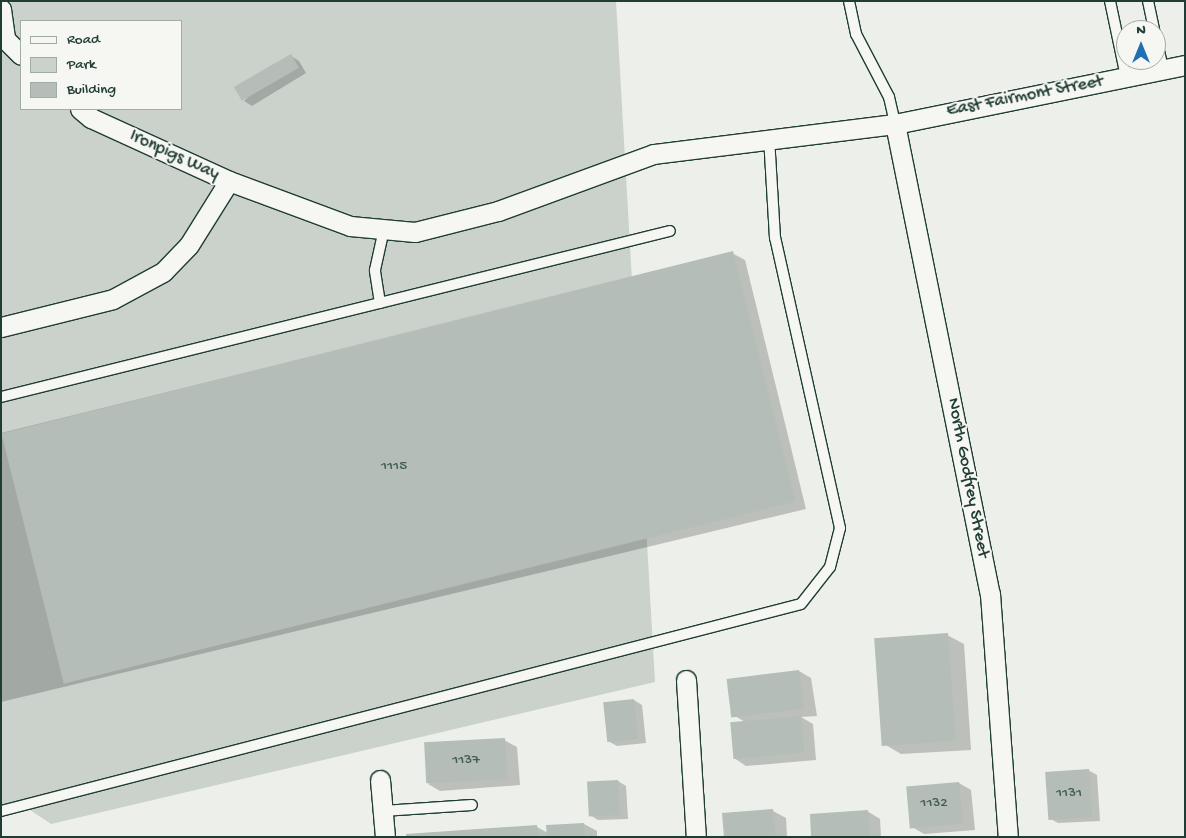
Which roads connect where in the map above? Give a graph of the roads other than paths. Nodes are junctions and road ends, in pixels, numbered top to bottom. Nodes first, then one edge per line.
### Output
1 (849, 1) edge
2 (1110, 1) edge
3 (1148, 1) edge
4 (1, 9) edge
5 (1152, 20) edge
6 (3, 36) edge
7 (20, 54) edge
8 (1185, 65) edge
9 (1166, 69) edge
10 (1163, 70) edge
11 (1126, 77) junction
12 (81, 110) edge
13 (895, 124) junction
14 (769, 138) junction
15 (229, 181) junction
16 (384, 229) junction
17 (670, 231) dead end
18 (380, 303) junction
19 (1, 327) edge
20 (1, 397) edge
21 (686, 680) dead end
22 (380, 780) dead end
23 (472, 804) dead end
24 (1, 810) edge
25 (383, 811) junction
26 (385, 837) edge
27 (696, 837) edge
28 (1008, 837) edge

1 - 13 lane
2 - 11 lane
3 - 5 lane
4 - 6 street
6 - 7 street
8 - 9 street, East Fairmont Street
10 - 11 street, East Fairmont Street
11 - 13 street, East Fairmont Street
12 - 15 street, Ironpigs Way
13 - 14 street, East Fairmont Street
13 - 28 street, North Godfrey Street
14 - 16 street, East Fairmont Street
14 - 24 lane
15 - 16 street, East Fairmont Street
15 - 19 street, Ironpigs Way
16 - 18 lane
17 - 18 lane
18 - 20 lane
21 - 27 street
22 - 25 street
23 - 25 lane
25 - 26 street

